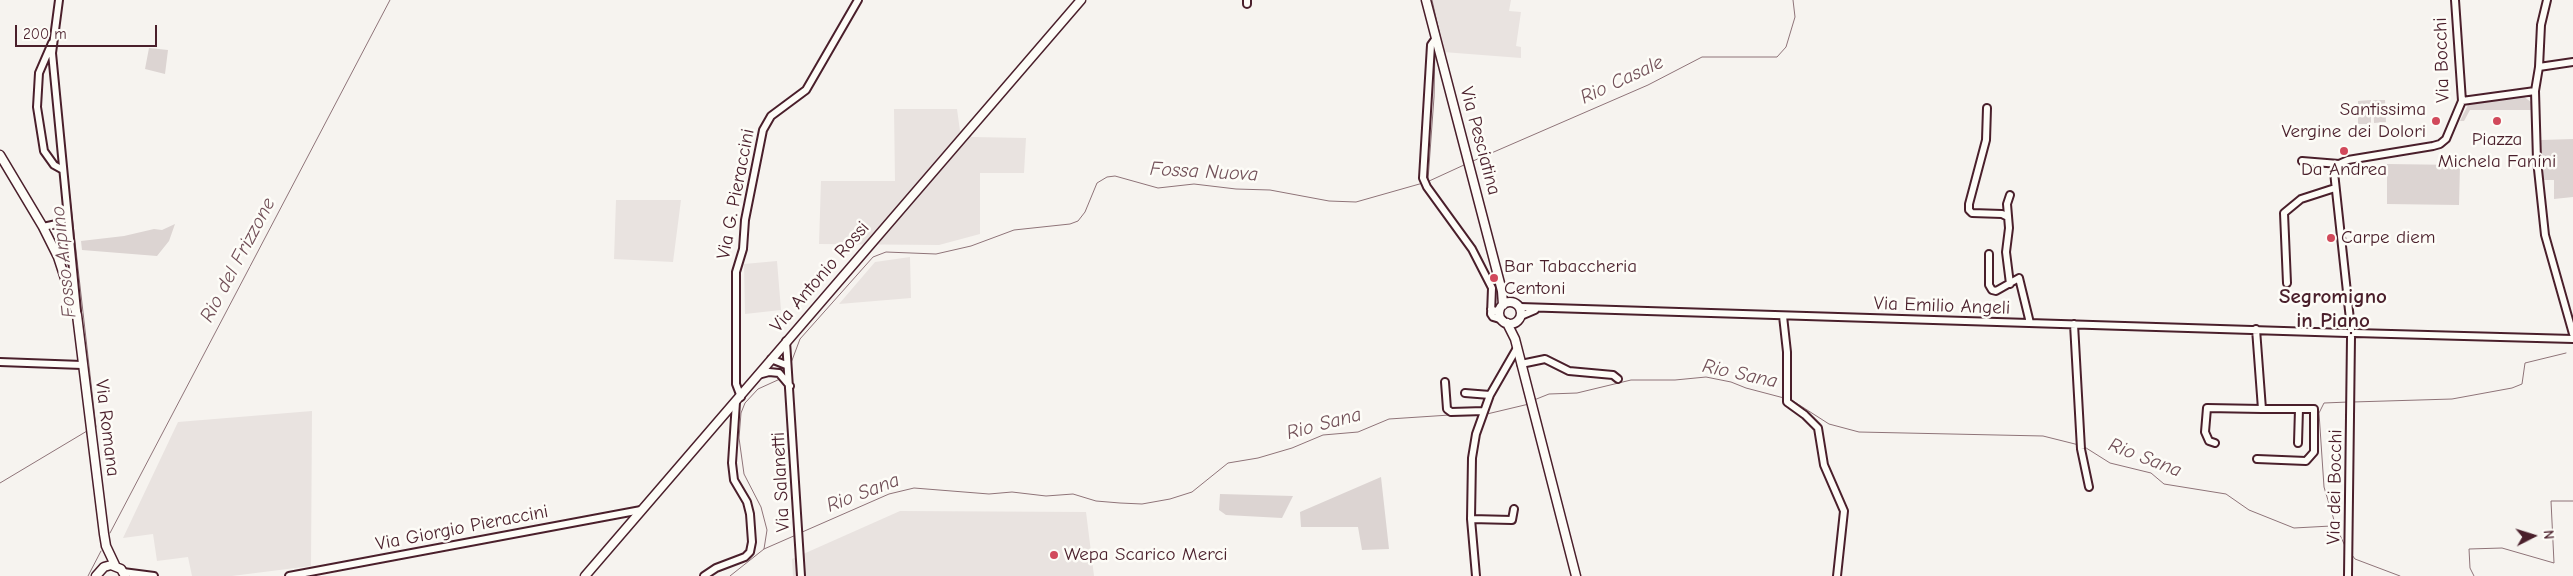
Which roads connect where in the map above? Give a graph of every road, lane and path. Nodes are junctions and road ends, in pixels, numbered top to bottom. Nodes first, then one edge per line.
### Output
1 (59, 0) edge
2 (858, 0) edge
3 (1081, 0) edge
4 (1426, 0) edge
5 (2455, 0) edge
6 (2547, 0) edge
7 (1436, 38) junction
8 (53, 40) junction
9 (2573, 62) edge
10 (2539, 67) junction
11 (2535, 91) junction
12 (2462, 101) junction
13 (1987, 108) dead end
14 (0, 155) edge
15 (2302, 161) dead end
16 (2339, 164) junction
17 (63, 170) junction
18 (2335, 188) junction
19 (2010, 195) dead end
20 (67, 206) junction
21 (2008, 217) junction
22 (44, 227) junction
23 (1989, 254) dead end
24 (2287, 283) dead end
25 (2010, 284) junction
26 (1504, 305) junction
27 (1491, 309) junction
28 (78, 314) junction
29 (1519, 315) junction
30 (1783, 316) junction
31 (1505, 322) junction
32 (2030, 323) junction
33 (2074, 324) junction
34 (2256, 329) junction
35 (2351, 333) junction
36 (2573, 334) edge
37 (1514, 339) junction
38 (2573, 339) edge
39 (786, 341) junction
40 (1517, 348) junction
41 (771, 359) junction
42 (0, 362) edge
43 (1521, 364) junction
44 (82, 365) junction
45 (786, 365) junction
46 (779, 373) junction
47 (758, 375) junction
48 (1618, 379) dead end
49 (1445, 382) dead end
50 (790, 387) junction
51 (1465, 392) dead end
52 (1490, 395) junction
53 (738, 399) junction
54 (2262, 409) junction
55 (2299, 409) junction
56 (1483, 414) junction
57 (2215, 443) dead end
58 (2298, 443) dead end
59 (2257, 459) dead end
60 (2089, 487) dead end
61 (1514, 508) dead end
62 (641, 510) junction
63 (1471, 519) junction
64 (106, 546) junction
65 (114, 565) junction
66 (104, 567) junction
67 (124, 574) edge
68 (96, 575) edge
69 (140, 576) edge
70 (154, 576) edge
71 (289, 576) edge
72 (585, 576) edge
73 (704, 576) edge
74 (801, 576) edge
75 (1476, 576) edge
76 (1576, 576) edge
77 (1837, 576) edge
78 (2348, 576) edge

1 - 8 street
2 - 53 street, Via G. Pieraccini
3 - 39 main road, Via Antonio Rossi
4 - 7 main road, Via Pesciatina
5 - 12 street, Via Bocchi
6 - 10 street
7 - 26 main road, Via Pesciatina
7 - 27 street
8 - 17 street
8 - 17 street
9 - 10 street
10 - 11 street
11 - 12 street
11 - 36 street
12 - 16 street, Via Bocchi
13 - 21 street
14 - 22 main road, Via Romana
15 - 16 street
16 - 18 street
17 - 20 street
18 - 24 street
18 - 35 street
19 - 21 street
20 - 22 street
20 - 28 street
21 - 25 street
22 - 28 main road, Via Romana
23 - 25 street
25 - 32 street
26 - 27 street
26 - 29 main road, Via Pesciatina
26 - 31 main road, Via Pesciatina
27 - 31 street
28 - 44 main road, Via Romana
29 - 30 street, Via Emilio Angeli
29 - 31 main road
29 - 37 main road, Via Pesciatina
30 - 32 street, Via Emilio Angeli
30 - 77 street
31 - 37 main road, Via Pesciatina
32 - 33 street, Via Emilio Angeli
33 - 34 street, Via Emilio Angeli
33 - 60 street
34 - 35 street, Via Emilio Angeli
34 - 54 street
35 - 38 street, Via Emilio Angeli
35 - 78 street, Via dei Bocchi
37 - 40 main road, Via Pesciatina
39 - 41 main road, Via Antonio Rossi
39 - 45 street, Via Salanetti
40 - 43 main road, Via Pesciatina
40 - 52 street
41 - 45 street
41 - 46 street
41 - 47 main road, Via Antonio Rossi
42 - 44 street
43 - 48 street
43 - 76 main road, Via Pesciatina
44 - 64 main road, Via Romana
45 - 50 street, Via Salanetti
46 - 47 street
46 - 50 street
47 - 53 main road, Via Antonio Rossi
49 - 56 street
50 - 74 street, Via Salanetti
51 - 52 street
52 - 56 street
53 - 62 main road, Via Antonio Rossi
53 - 73 street, Via G. Pieraccini
54 - 55 street
54 - 57 street
55 - 58 street
55 - 59 street
56 - 63 street
61 - 63 street
62 - 71 street, Via Giorgio Pieraccini
62 - 72 main road, Via Antonio Rossi
63 - 75 street
64 - 65 main road
64 - 66 main road
65 - 66 main road
65 - 67 main road
66 - 68 main road
67 - 69 street
69 - 70 street

